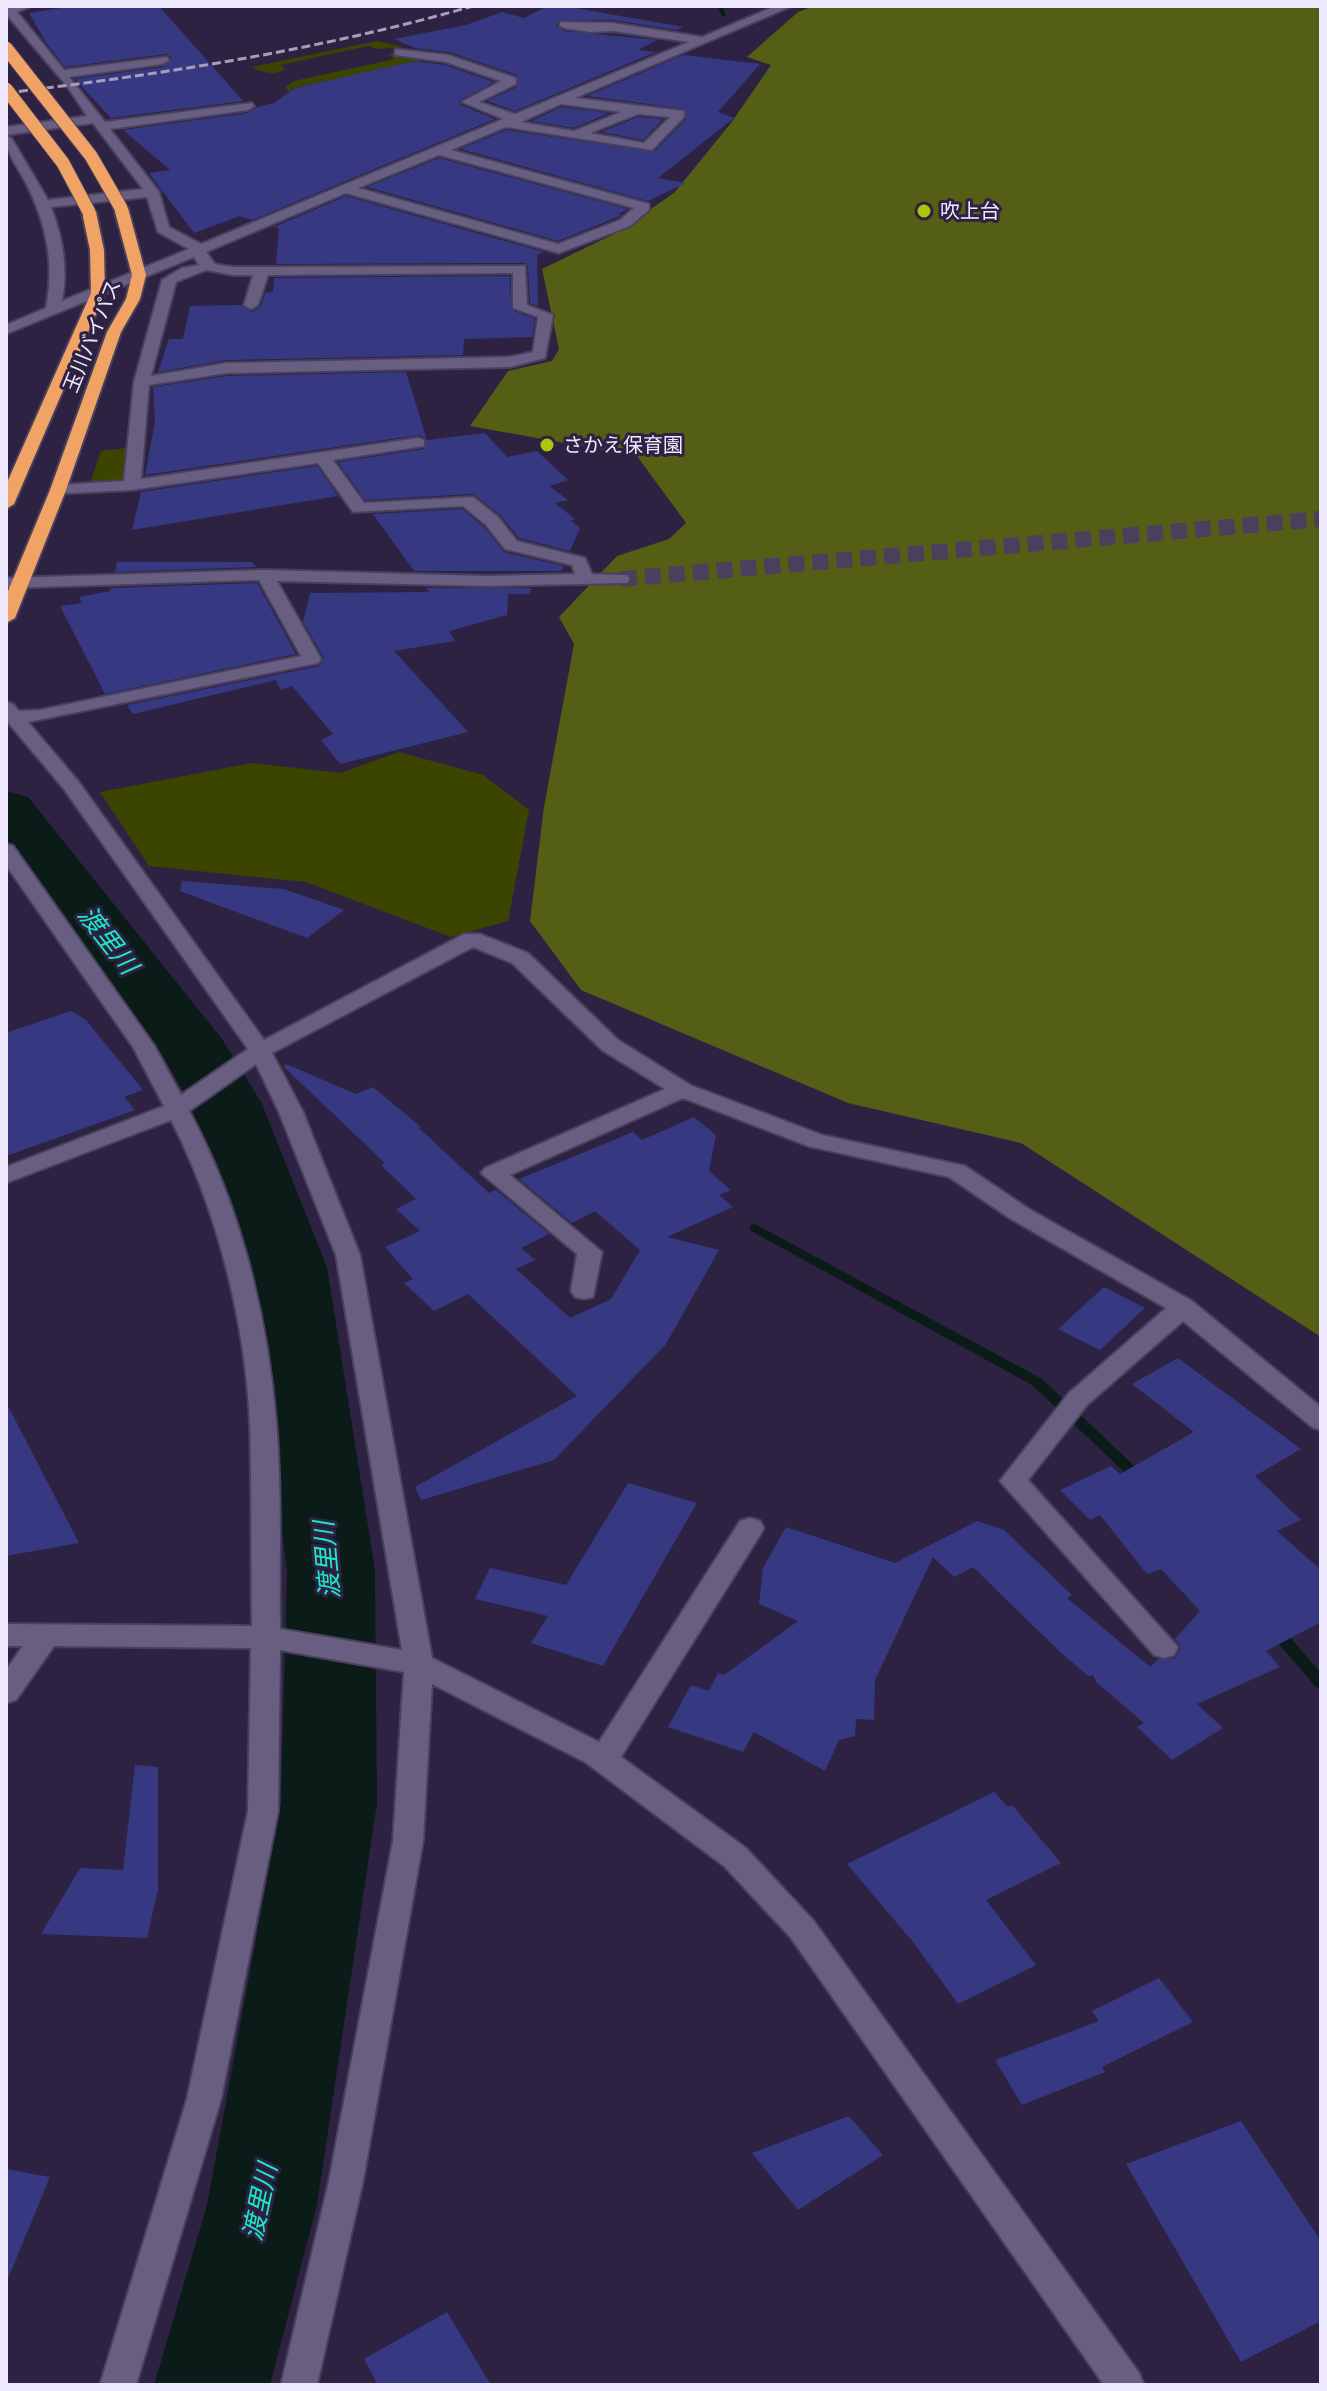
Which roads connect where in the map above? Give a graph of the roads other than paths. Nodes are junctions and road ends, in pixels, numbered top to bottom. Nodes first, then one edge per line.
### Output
1 (26, 6) edge
2 (786, 6) edge
3 (564, 24) dead end
4 (703, 41) junction
5 (6, 48) edge
6 (399, 52) dead end
7 (163, 60) dead end
8 (67, 82) junction
9 (6, 89) edge
10 (560, 100) junction
11 (248, 106) dead end
12 (637, 110) junction
13 (511, 121) junction
14 (100, 122) junction
15 (6, 131) edge
16 (577, 134) junction
17 (6, 139) edge
18 (441, 151) junction
19 (12, 159) edge
20 (349, 190) junction
21 (152, 192) junction
22 (45, 204) junction
23 (198, 251) junction
24 (208, 268) junction
25 (262, 271) junction
26 (139, 275) junction
27 (98, 293) junction
28 (251, 305) dead end
29 (53, 311) junction
30 (6, 330) edge
31 (142, 382) junction
32 (418, 443) dead end
33 (324, 459) junction
34 (132, 485) junction
35 (58, 490) junction
36 (6, 504) edge
37 (265, 575) junction
38 (621, 579) tunnel mouth
39 (586, 580) junction
40 (13, 583) edge
41 (6, 618) edge
42 (11, 713) edge
43 (6, 850) edge
44 (260, 1051) junction
45 (682, 1090) junction
46 (175, 1110) junction
47 (6, 1176) edge
48 (584, 1291) dead end
49 (1183, 1307) junction
50 (1321, 1421) edge
51 (750, 1528) dead end
52 (47, 1634) junction
53 (6, 1635) edge
54 (266, 1637) junction
55 (1164, 1647) dead end
56 (419, 1664) junction
57 (6, 1692) edge
58 (604, 1759) junction
59 (118, 2385) edge
60 (299, 2385) edge
61 (1126, 2385) edge

1 - 8 street
2 - 4 street
3 - 4 street
4 - 10 street
5 - 26 highway, 玉川バイパス, bridge
6 - 13 street
7 - 8 street
8 - 14 street
9 - 27 highway, 玉川バイパス, bridge
10 - 12 street
10 - 13 street
11 - 14 street
12 - 16 street
12 - 16 street
13 - 16 street
13 - 18 street
14 - 15 street
14 - 21 street
17 - 19 street
18 - 20 street
18 - 20 street
19 - 22 street
20 - 23 street
21 - 22 street
21 - 23 street
22 - 29 street
23 - 24 street
23 - 26 street
24 - 25 street
24 - 31 street
25 - 28 street
25 - 31 street
26 - 27 street
26 - 35 highway, 玉川バイパス
27 - 29 street
27 - 36 highway, 玉川バイパス
29 - 30 street
31 - 34 street
32 - 33 street
33 - 34 street
33 - 39 street
34 - 35 street
35 - 40 highway, 玉川バイパス
37 - 39 street
37 - 40 street
37 - 42 street
38 - 39 street
40 - 41 highway, 玉川バイパス
42 - 44 street
43 - 46 street
44 - 45 street
44 - 46 street
44 - 56 street
45 - 48 street
45 - 49 street
46 - 47 street
46 - 54 street
49 - 50 street
49 - 55 street
51 - 58 street
52 - 53 street
52 - 54 street
52 - 57 street
54 - 56 street
54 - 59 street
56 - 58 street
56 - 60 street
58 - 61 street

